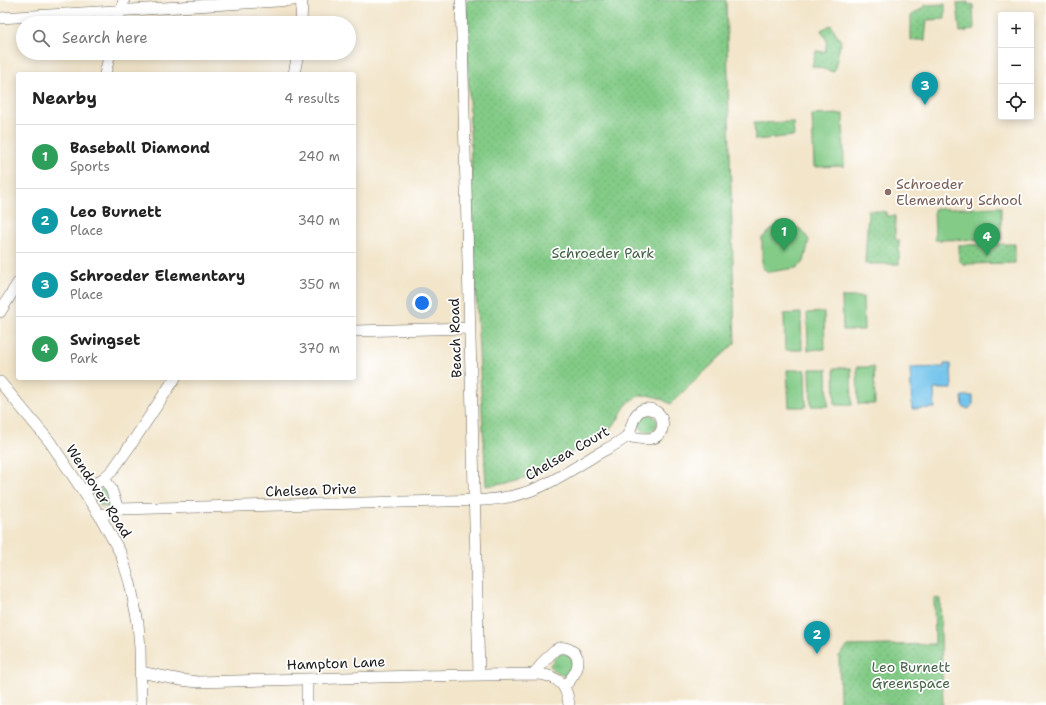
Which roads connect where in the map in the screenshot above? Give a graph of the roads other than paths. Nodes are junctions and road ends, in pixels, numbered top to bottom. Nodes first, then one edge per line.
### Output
1 (124, 0) edge
2 (294, 0) edge
3 (302, 0) edge
4 (462, 0) edge
5 (120, 11) junction
6 (34, 16) edge
7 (119, 16) edge
8 (301, 16) edge
9 (16, 17) edge
10 (0, 18) edge
11 (108, 60) edge
12 (297, 60) edge
13 (105, 72) edge
14 (294, 72) edge
15 (16, 286) edge
16 (0, 312) edge
17 (470, 328) junction
18 (356, 331) edge
19 (174, 380) edge
20 (0, 382) edge
21 (627, 436) dead end
22 (104, 478) junction
23 (84, 492) junction
24 (474, 501) junction
25 (118, 509) junction
26 (100, 516) junction
27 (140, 672) junction
28 (479, 674) junction
29 (534, 674) junction
30 (307, 679) junction
31 (564, 686) junction
32 (140, 705) edge
33 (307, 705) edge
34 (569, 705) edge

1 - 5 street
2 - 5 street
3 - 8 street
4 - 17 street, Beach Road
5 - 6 street
5 - 7 street
9 - 10 street
11 - 13 street
12 - 14 street
15 - 16 street
17 - 18 street
17 - 24 street, Beach Road
19 - 22 street
20 - 23 street, Wendover Road
21 - 24 street, Chelsea Court
22 - 23 street
22 - 25 street
23 - 26 street, Wendover Road
24 - 25 street, Chelsea Drive
24 - 28 street, Beach Road
25 - 26 street
26 - 27 street, Wendover Road
27 - 30 street, Hampton Lane
27 - 32 street, Wendover Road
28 - 29 street, Hampton Lane
28 - 30 street, Hampton Lane
29 - 31 street, Hampton Lane
29 - 31 street
30 - 33 street
31 - 34 street

